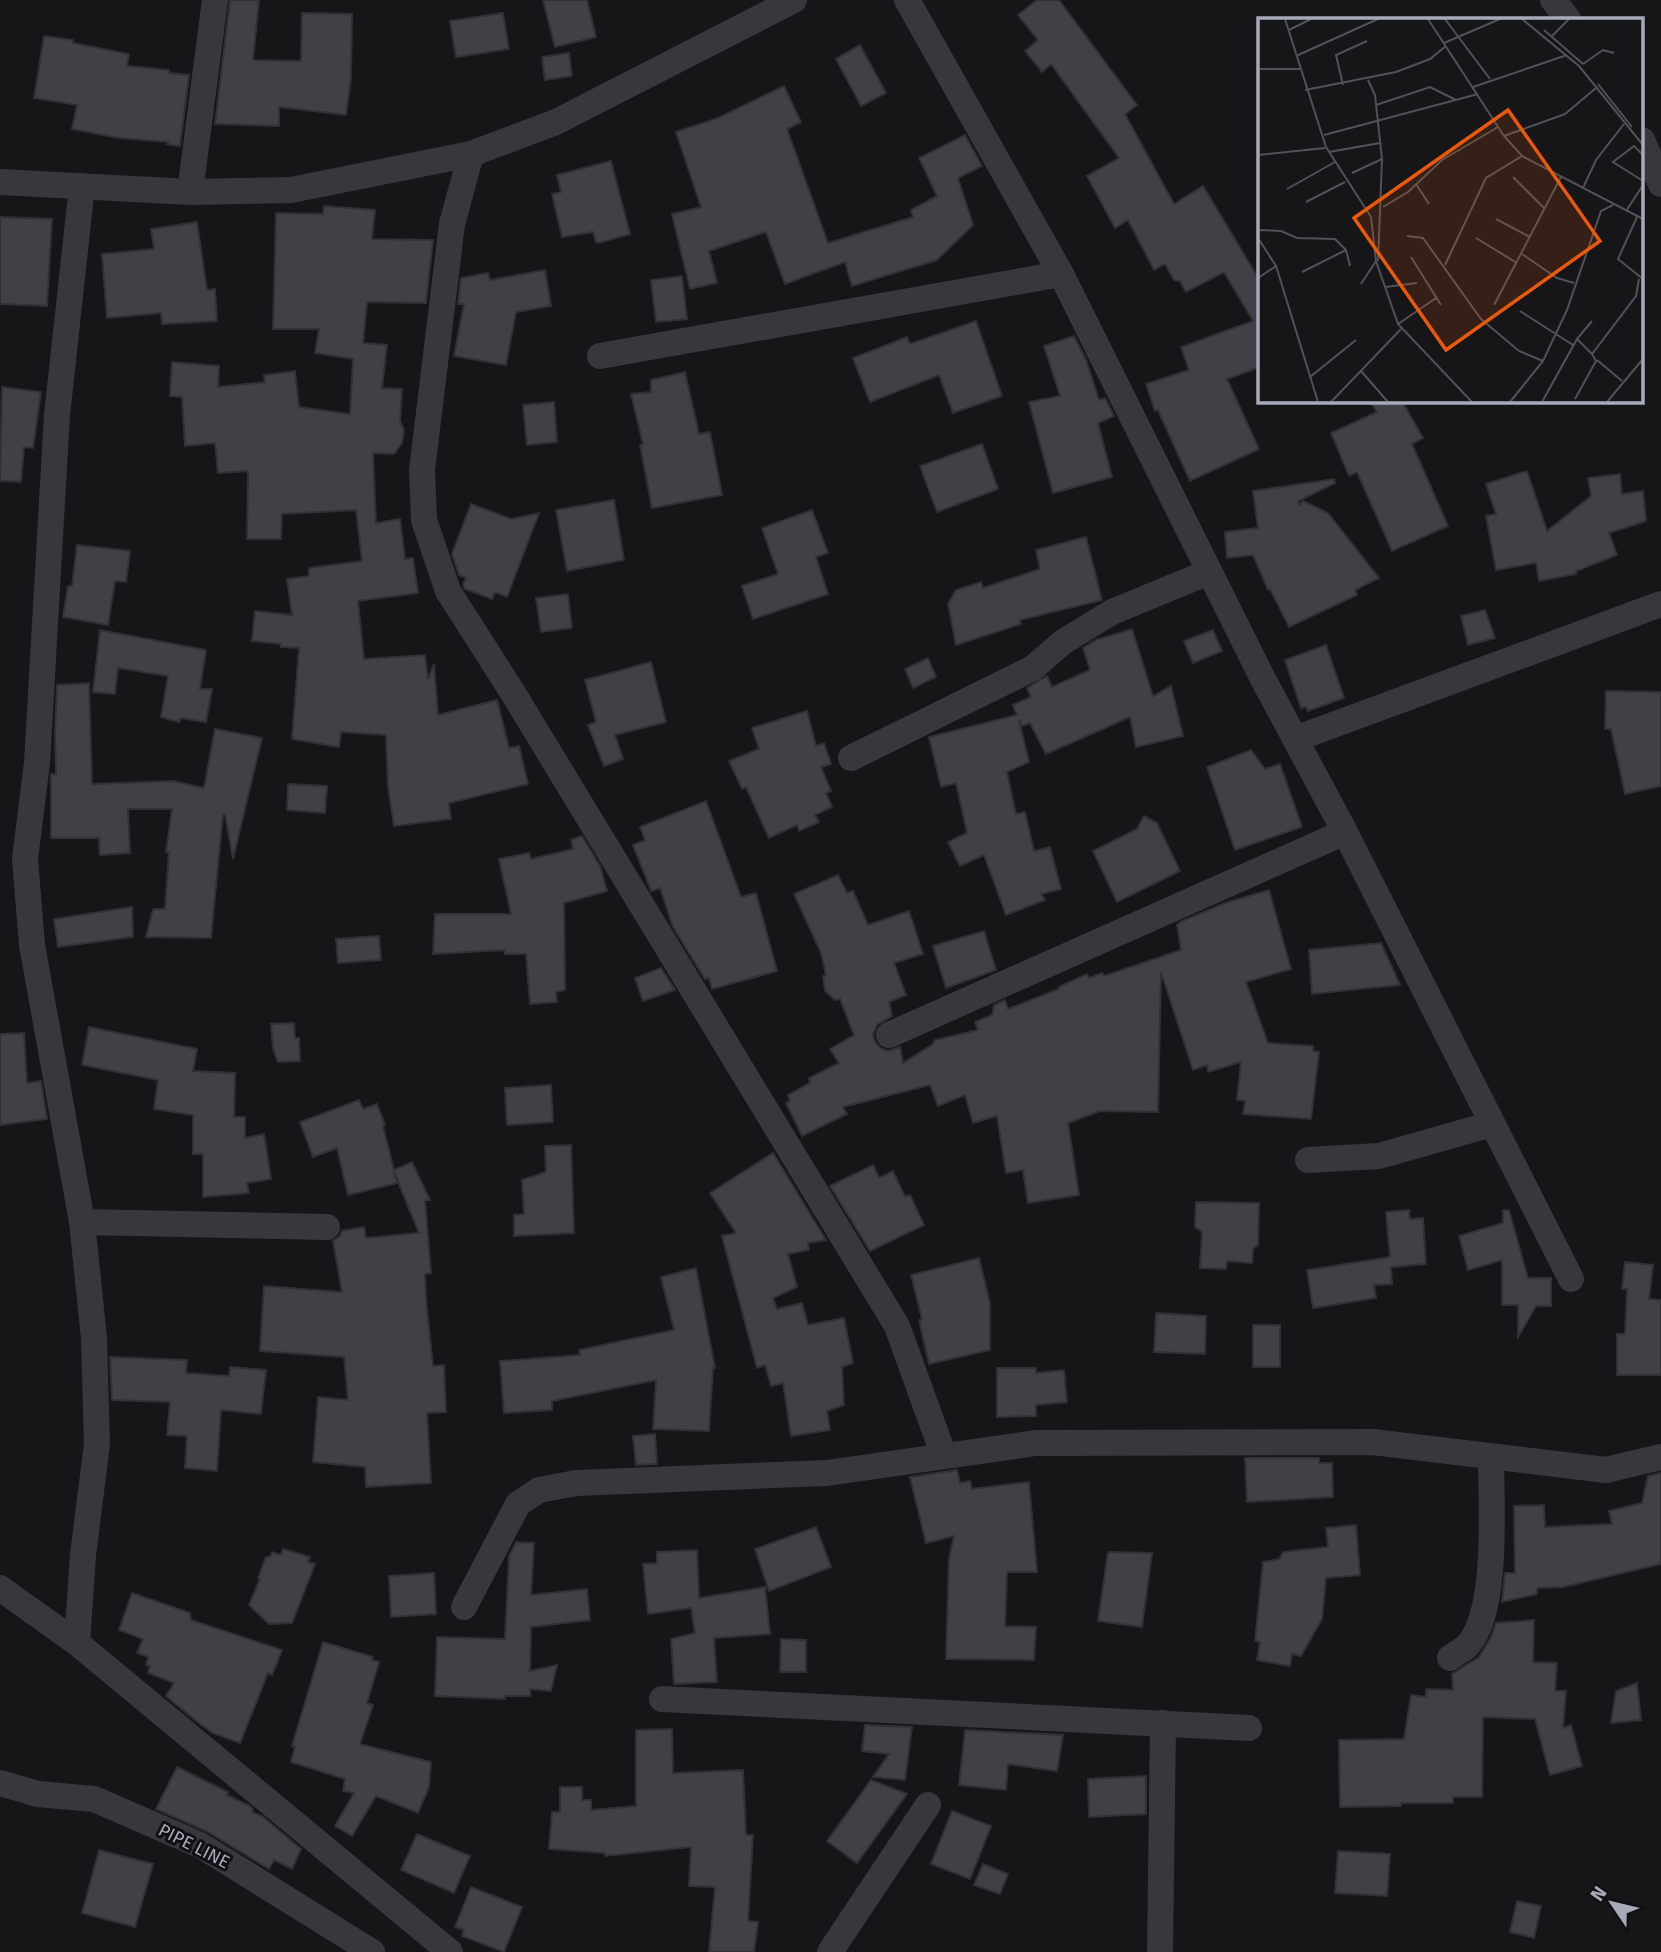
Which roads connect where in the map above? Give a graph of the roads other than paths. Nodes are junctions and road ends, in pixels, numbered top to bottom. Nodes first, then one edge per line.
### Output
1 (215, 0) edge
2 (794, 0) edge
3 (907, 0) edge
4 (1553, 0) edge
5 (1567, 18) edge
6 (1644, 145) edge
7 (471, 154) junction
8 (0, 182) edge
9 (1661, 184) edge
10 (82, 186) junction
11 (190, 192) junction
12 (1061, 274) junction
13 (600, 356) dead end
14 (1209, 572) junction
15 (1661, 604) edge
16 (1295, 739) junction
17 (851, 758) dead end
18 (1345, 832) junction
19 (889, 1035) dead end
20 (1492, 1124) junction
21 (1308, 1160) dead end
22 (82, 1222) junction
23 (327, 1227) dead end
24 (1571, 1279) dead end
25 (944, 1457) junction
26 (1491, 1457) junction
27 (1661, 1457) edge
28 (0, 1588) edge
29 (464, 1607) dead end
30 (77, 1643) junction
31 (1450, 1658) dead end
32 (662, 1699) dead end
33 (1163, 1723) junction
34 (1248, 1728) dead end
35 (0, 1783) edge
36 (928, 1805) dead end
37 (372, 1952) edge
38 (450, 1952) edge
39 (830, 1952) edge
40 (1160, 1952) edge

1 - 11 street
2 - 7 street
3 - 12 street
4 - 5 street
6 - 9 street
7 - 11 street
7 - 25 street
8 - 10 street
10 - 11 street
10 - 22 street
12 - 13 street
12 - 14 street
14 - 16 street
14 - 17 street
15 - 16 street
16 - 18 street
18 - 19 street
18 - 20 street
20 - 21 street
20 - 24 street
22 - 23 street
22 - 30 street
25 - 26 street
25 - 29 street
26 - 27 street
26 - 31 street
28 - 30 street
30 - 38 street
32 - 33 street
33 - 34 street
33 - 40 street
35 - 37 street, PIPE LINE
36 - 39 street

